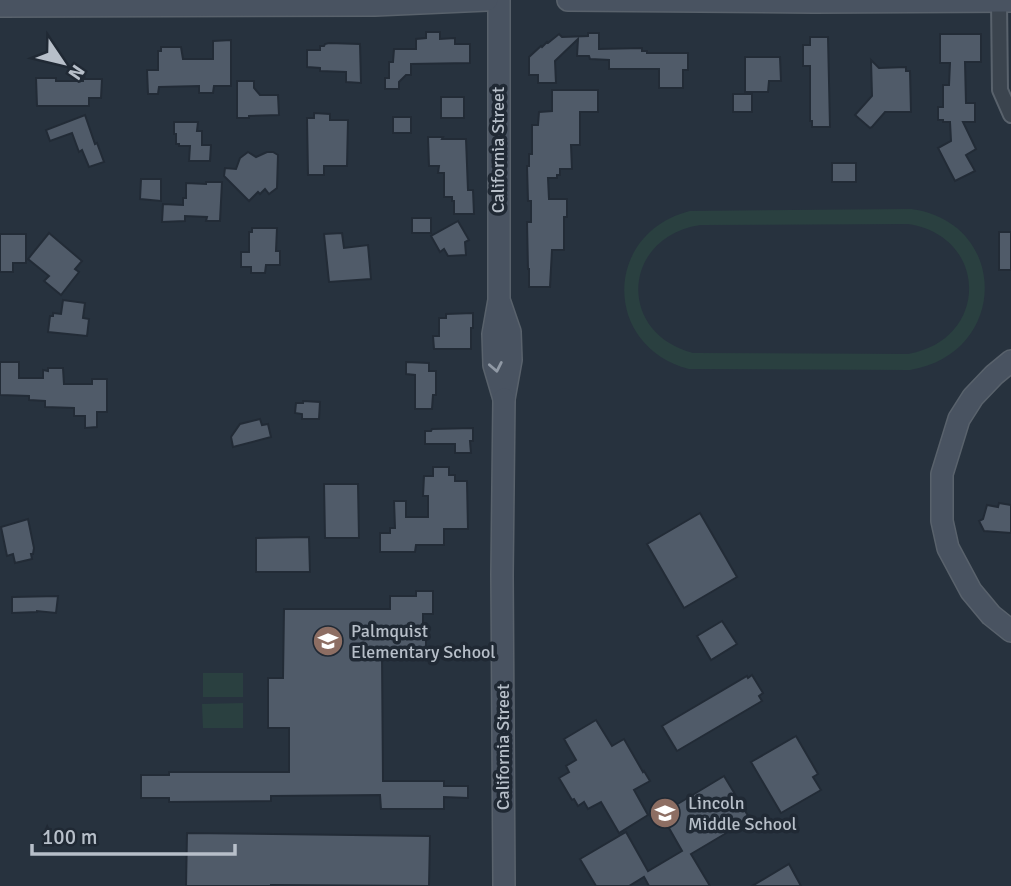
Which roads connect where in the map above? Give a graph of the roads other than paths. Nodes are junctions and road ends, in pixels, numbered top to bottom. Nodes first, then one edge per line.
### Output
1 (487, 0) edge
2 (499, 0) edge
3 (568, 0) edge
4 (999, 1) edge
5 (1011, 1) edge
6 (0, 6) edge
7 (1011, 116) edge
8 (1011, 361) edge
9 (1011, 631) edge
10 (504, 886) edge

1 - 6 main road
2 - 10 main road, California Street
3 - 4 main road
4 - 5 main road
4 - 7 street
8 - 9 main road

